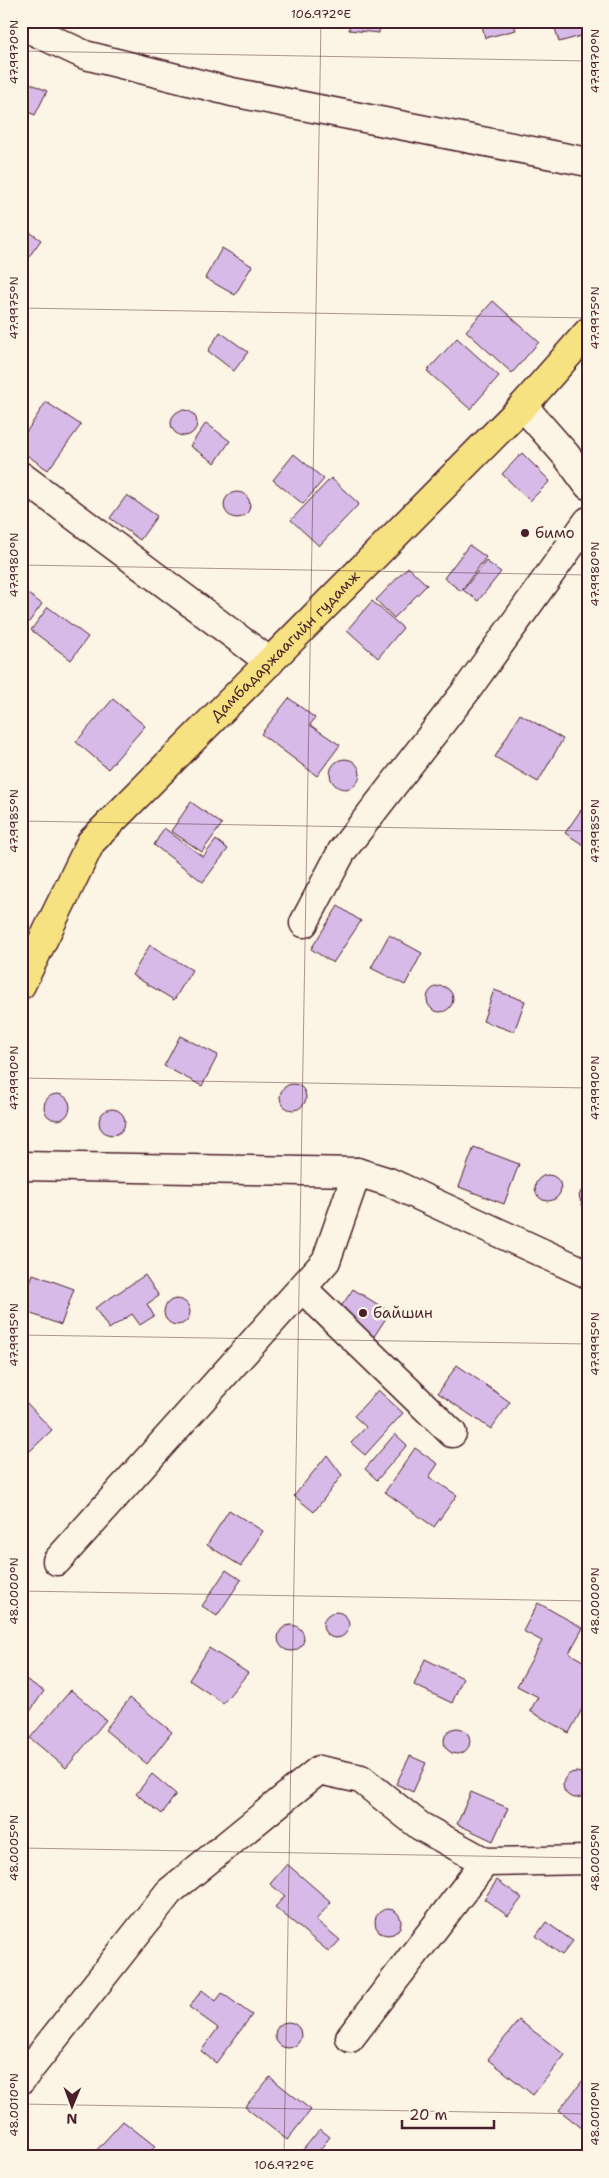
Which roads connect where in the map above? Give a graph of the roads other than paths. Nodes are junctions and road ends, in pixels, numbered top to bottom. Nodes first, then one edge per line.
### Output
1 (21, 25) edge
2 (588, 162) edge
3 (588, 332) edge
4 (523, 406) junction
5 (21, 476) edge
6 (588, 485) edge
7 (588, 521) edge
8 (270, 662) junction
9 (304, 923) dead end
10 (28, 951) edge
11 (21, 985) edge
12 (21, 1166) edge
13 (356, 1172) junction
14 (588, 1274) edge
15 (303, 1289) junction
16 (452, 1433) dead end
17 (57, 1560) dead end
18 (588, 1860) edge
19 (485, 1862) junction
20 (350, 2038) dead end
21 (21, 2080) edge

1 - 2 street
3 - 4 main road, Дамбадаржаагийн гудамж
4 - 6 street
4 - 8 main road, Дамбадаржаагийн гудамж
5 - 8 street
7 - 9 street
8 - 10 main road, Дамбадаржаагийн гудамж
10 - 11 main road, Дамбадаржаагийн гудамж
12 - 13 street
13 - 14 street
13 - 15 street
15 - 16 street
15 - 17 street
18 - 19 street
19 - 20 street
19 - 21 street

